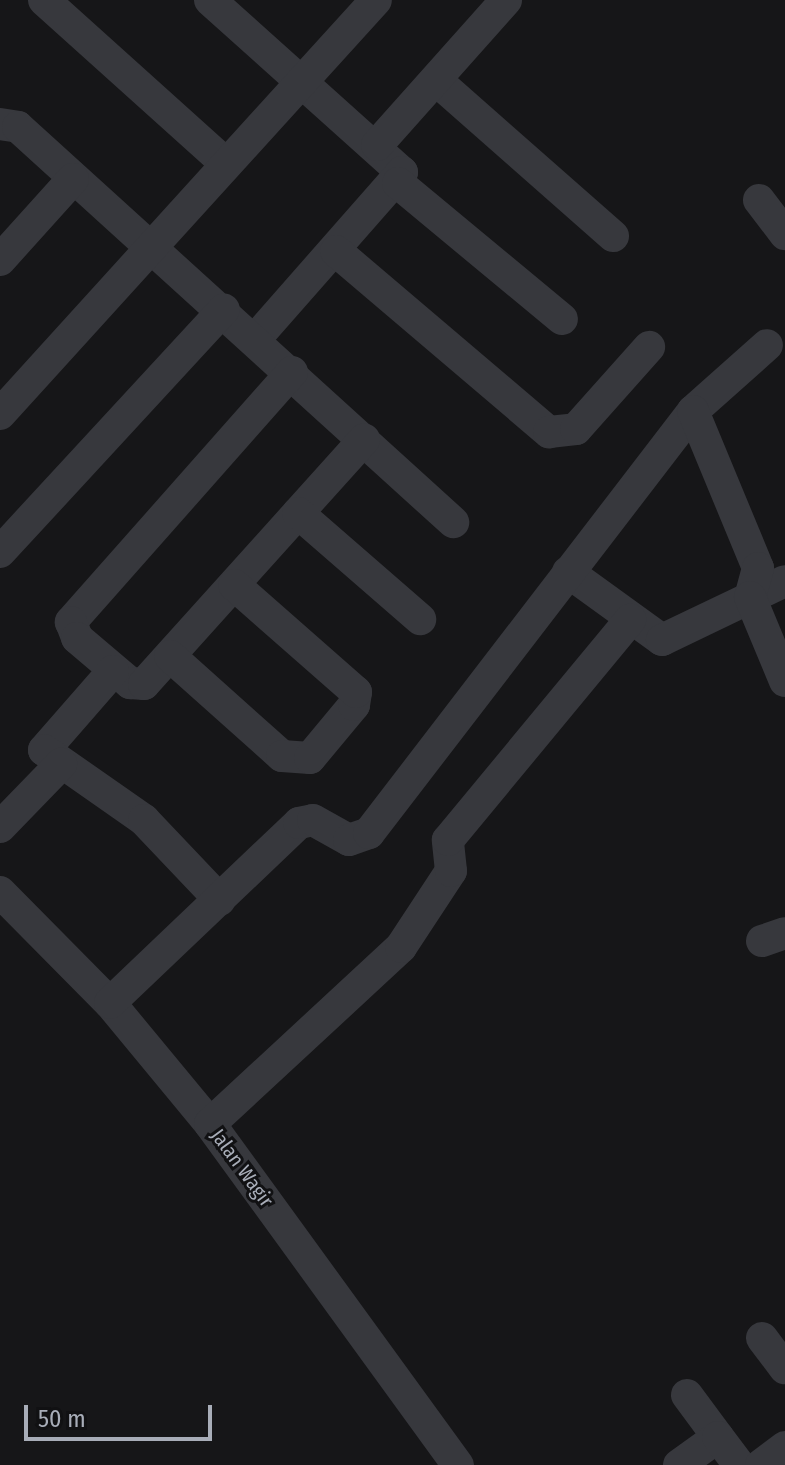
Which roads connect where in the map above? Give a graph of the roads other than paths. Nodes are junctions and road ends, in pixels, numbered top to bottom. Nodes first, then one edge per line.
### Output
1 (44, 0) edge
2 (376, 0) edge
3 (506, 0) edge
4 (228, 6) edge
5 (436, 80) junction
6 (302, 83) junction
7 (0, 124) edge
8 (377, 145) junction
9 (226, 164) junction
10 (73, 179) junction
11 (398, 183) junction
12 (759, 200) dead end
13 (785, 234) edge
14 (613, 236) dead end
15 (150, 246) junction
16 (336, 251) junction
17 (0, 260) edge
18 (224, 309) junction
19 (562, 319) dead end
20 (257, 337) junction
21 (767, 345) dead end
22 (649, 347) dead end
23 (292, 372) junction
24 (693, 411) junction
25 (0, 414) edge
26 (364, 440) junction
27 (298, 513) junction
28 (453, 522) dead end
29 (0, 552) edge
30 (568, 572) junction
31 (785, 581) edge
32 (234, 585) junction
33 (750, 597) junction
34 (420, 619) dead end
35 (630, 620) junction
36 (170, 656) junction
37 (113, 671) junction
38 (785, 681) edge
39 (61, 764) junction
40 (0, 827) edge
41 (0, 892) edge
42 (220, 900) junction
43 (110, 1003) junction
44 (210, 1124) junction
45 (762, 1338) dead end
46 (785, 1368) edge
47 (687, 1395) dead end
48 (718, 1437) junction
49 (785, 1447) edge
50 (458, 1465) edge
51 (679, 1465) edge
52 (739, 1465) edge
53 (761, 1465) edge

1 - 9 street
2 - 6 street
3 - 5 street
4 - 6 street
5 - 8 street
5 - 14 street
6 - 8 street
6 - 9 street
7 - 10 street
8 - 11 street
9 - 15 street
10 - 15 street
10 - 17 street
11 - 16 street
11 - 19 street
12 - 13 street
15 - 18 street
15 - 25 street
16 - 20 street
16 - 22 street
18 - 20 street
18 - 29 street
20 - 23 street
21 - 24 street
23 - 26 street
23 - 37 street
24 - 30 street
24 - 33 street
26 - 27 street
26 - 28 street
27 - 32 street
27 - 34 street
30 - 35 street
30 - 42 street
31 - 33 street
32 - 36 street
32 - 36 street
33 - 35 street
33 - 38 street
35 - 44 street
36 - 37 street
37 - 39 street
39 - 40 street
39 - 42 street
41 - 43 street, Jalan Wagir
42 - 43 street
43 - 44 street, Jalan Wagir
44 - 50 street, Jalan Wagir
45 - 46 street
47 - 48 street
48 - 51 street
48 - 52 street
49 - 53 street

